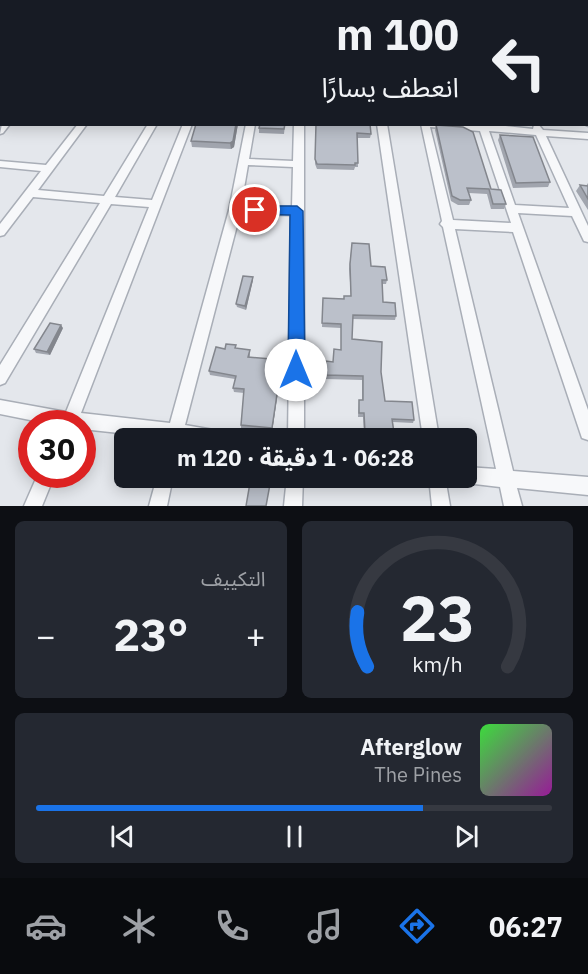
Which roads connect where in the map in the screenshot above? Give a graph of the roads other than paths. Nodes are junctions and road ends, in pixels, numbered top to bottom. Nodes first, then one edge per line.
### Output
1 (82, 126) edge
2 (152, 126) edge
3 (187, 126) edge
4 (251, 126) edge
5 (299, 126) edge
6 (382, 126) edge
7 (426, 126) edge
8 (463, 126) edge
9 (482, 127) edge
10 (538, 129) edge
11 (588, 135) edge
12 (244, 162) junction
13 (0, 164) edge
14 (299, 164) junction
15 (50, 169) junction
16 (31, 193) junction
17 (109, 200) junction
18 (155, 204) junction
19 (512, 209) junction
20 (235, 210) junction
21 (297, 211) junction
22 (576, 213) junction
23 (446, 224) junction
24 (518, 228) junction
25 (0, 232) edge
26 (587, 233) edge
27 (0, 378) edge
28 (0, 407) edge
29 (74, 410) edge
30 (18, 411) edge
31 (96, 425) edge
32 (122, 428) edge
33 (177, 428) edge
34 (296, 428) edge
35 (429, 428) edge
36 (588, 432) edge
37 (477, 476) edge
38 (507, 479) junction
39 (588, 486) edge
40 (40, 488) edge
41 (162, 488) edge
42 (294, 488) edge
43 (439, 488) edge
44 (33, 506) edge
45 (158, 506) edge
46 (293, 506) edge
47 (441, 506) edge
48 (513, 506) edge

1 - 15 street
2 - 17 street
3 - 18 street
4 - 12 street
5 - 14 street
6 - 35 street
7 - 23 street
8 - 9 street
9 - 10 street
9 - 19 street
10 - 11 street
10 - 22 street
12 - 14 street
12 - 20 street
13 - 15 street
14 - 21 street
15 - 16 street
16 - 17 street
16 - 25 street
17 - 18 street
17 - 27 street
18 - 29 street
19 - 22 street
19 - 24 street
20 - 21 street
20 - 33 street
21 - 34 street
22 - 26 street
23 - 24 street
23 - 38 street
24 - 36 street
28 - 30 street
31 - 32 street
37 - 38 street
38 - 39 street
38 - 48 street
40 - 44 street
41 - 45 street
42 - 46 street
43 - 47 street

